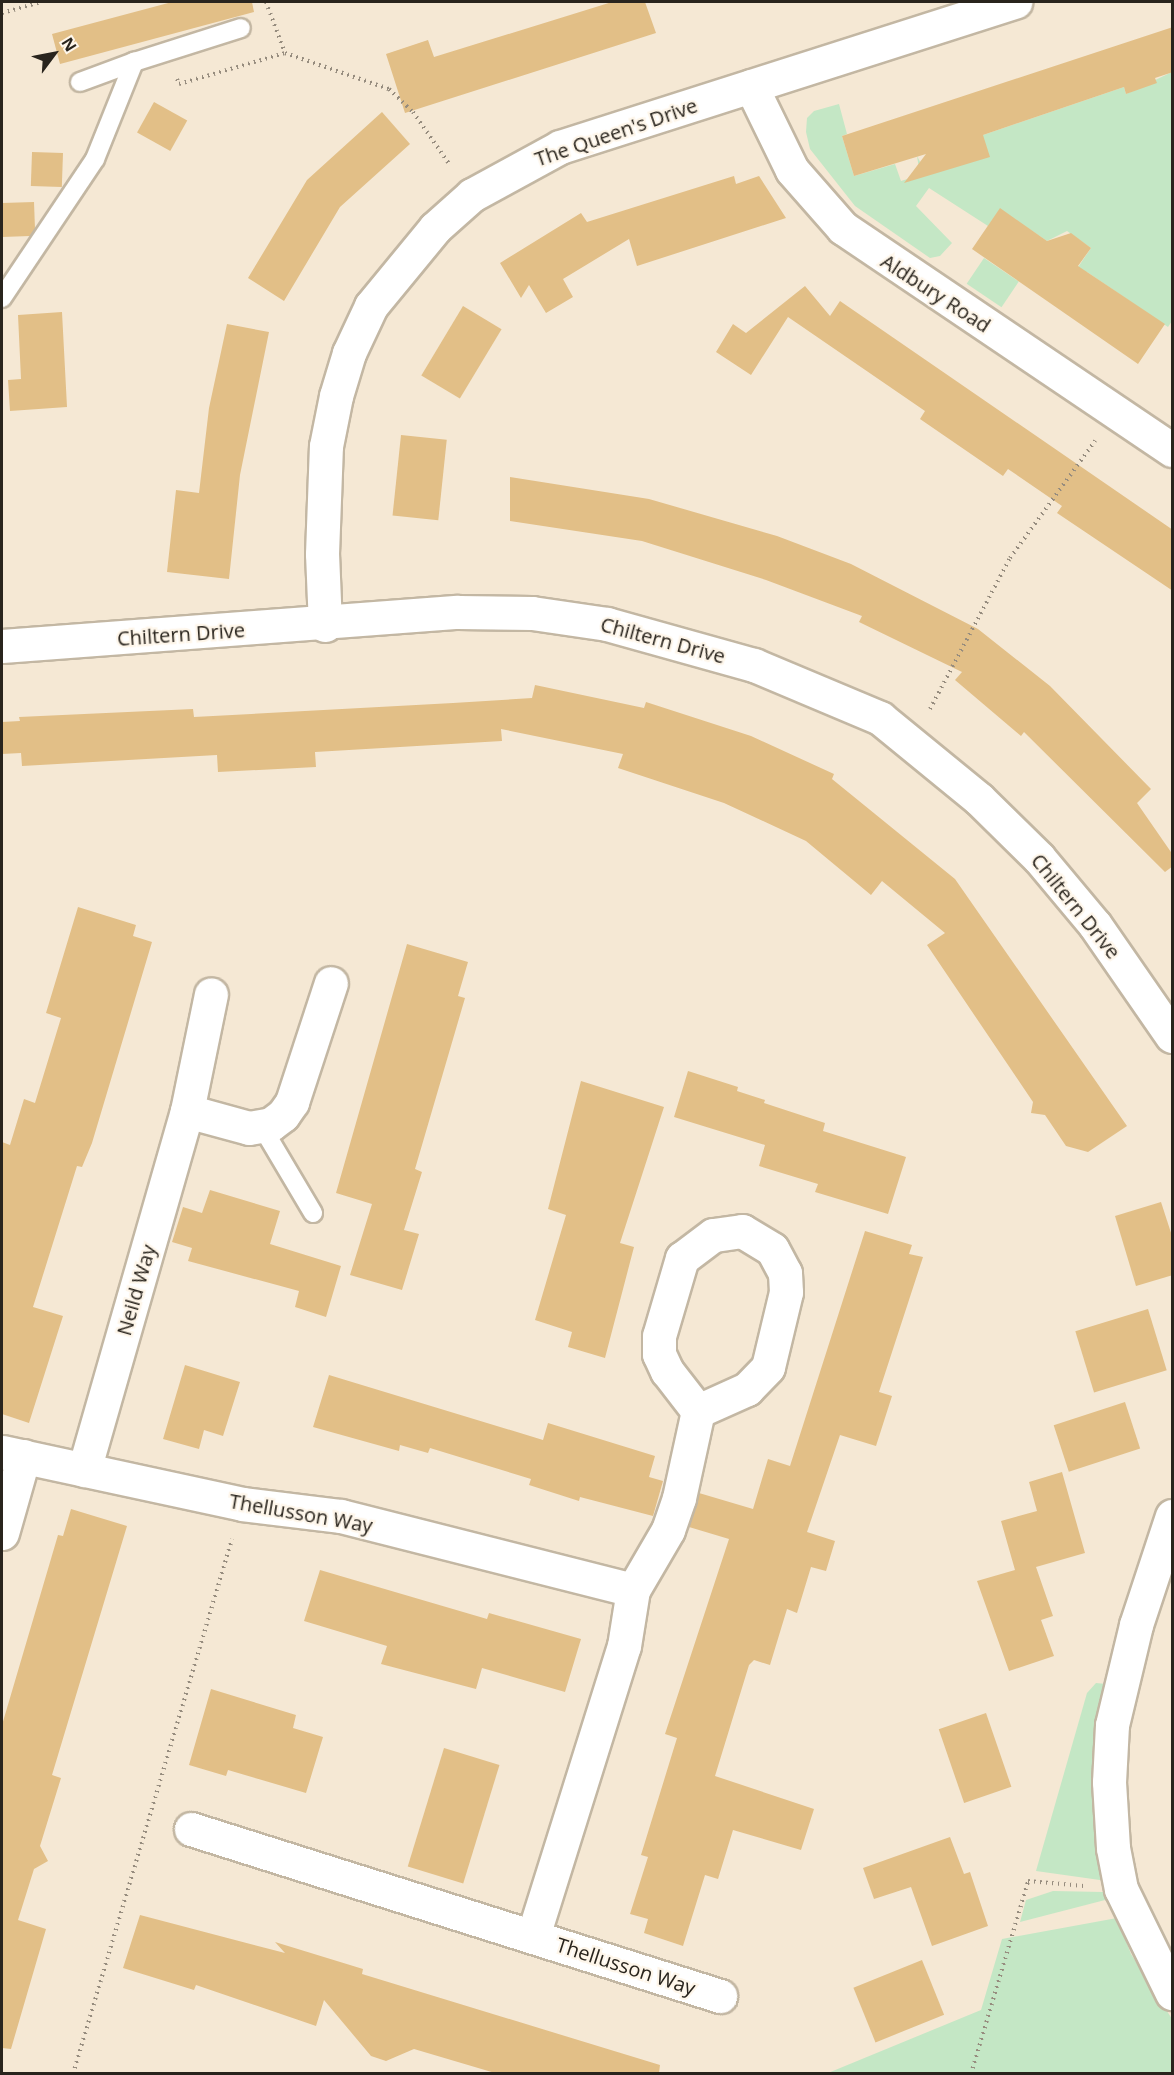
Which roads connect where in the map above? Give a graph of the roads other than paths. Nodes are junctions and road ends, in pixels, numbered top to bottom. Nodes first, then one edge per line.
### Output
1 (1015, 2) edge
2 (241, 28) dead end
3 (134, 62) junction
4 (80, 81) dead end
5 (751, 86) junction
6 (2, 298) edge
7 (1173, 450) edge
8 (325, 625) junction
9 (2, 646) edge
10 (331, 983) dead end
11 (211, 994) dead end
12 (1173, 1036) edge
13 (187, 1111) junction
14 (262, 1127) junction
15 (313, 1213) dead end
16 (698, 1411) junction
17 (13, 1454) edge
18 (84, 1470) junction
19 (1173, 1516) edge
20 (2, 1533) edge
21 (633, 1590) junction
22 (191, 1829) dead end
23 (532, 1936) junction
24 (1173, 1992) edge
25 (720, 1996) dead end

1 - 5 street, The Queen's Drive
2 - 3 lane
3 - 4 lane
3 - 6 lane
5 - 7 street, Aldbury Road
5 - 8 street, The Queen's Drive
8 - 9 street, Chiltern Drive
8 - 12 street, Chiltern Drive
10 - 14 street
11 - 13 street, Neild Way
13 - 14 street
13 - 18 street, Neild Way
14 - 15 lane
16 - 16 street
16 - 21 street, Thellusson Way
17 - 18 street, Thellusson Way
17 - 20 street
18 - 21 street, Thellusson Way
19 - 24 street
21 - 23 street, Thellusson Way
22 - 23 street, Thellusson Way
23 - 25 street, Thellusson Way

